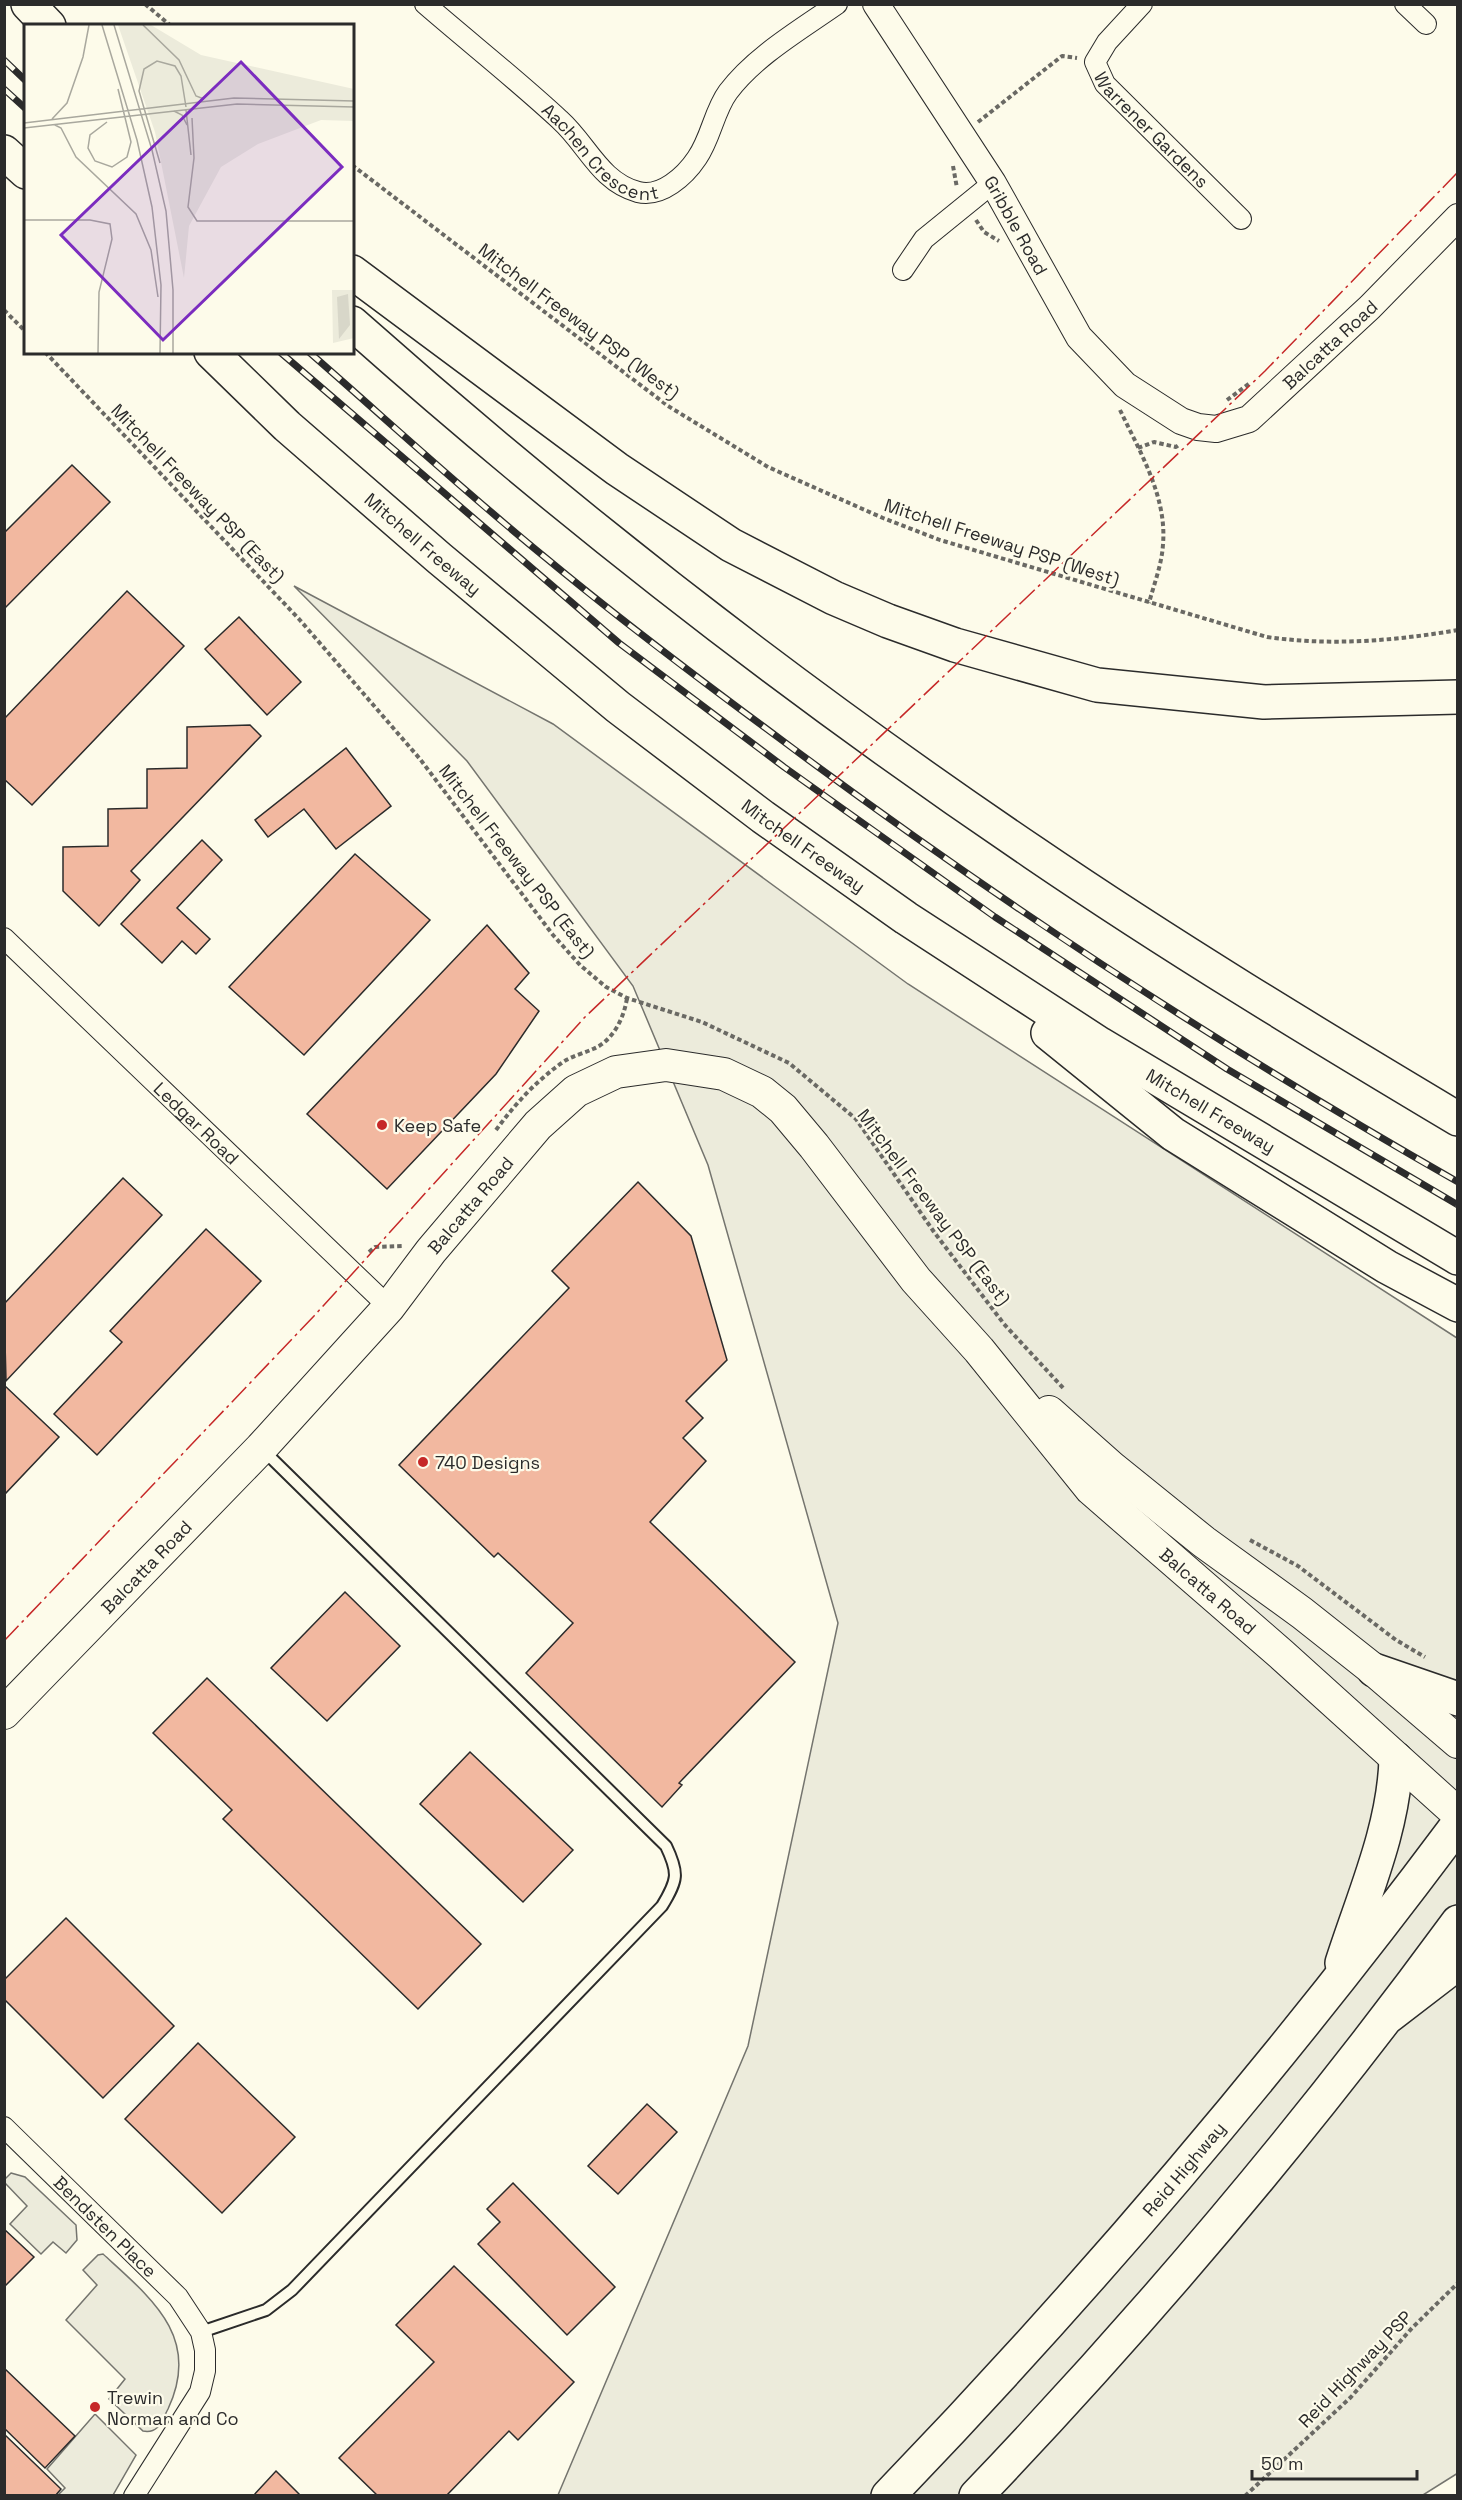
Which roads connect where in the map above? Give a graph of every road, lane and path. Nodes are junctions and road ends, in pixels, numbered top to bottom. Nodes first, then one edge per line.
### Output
1 (28, 4) edge
2 (145, 4) edge
3 (425, 4) edge
4 (837, 4) edge
5 (876, 4) edge
6 (1142, 4) edge
7 (1405, 4) edge
8 (47, 24) edge
9 (169, 24) edge
10 (1426, 24) dead end
11 (1095, 62) junction
12 (962, 136) junction
13 (4, 152) edge
14 (354, 167) edge
15 (24, 170) edge
16 (993, 183) junction
17 (1458, 217) edge
18 (1241, 219) dead end
19 (903, 270) dead end
20 (354, 273) edge
21 (4, 310) edge
22 (354, 325) edge
23 (24, 330) edge
24 (47, 354) edge
25 (213, 354) edge
26 (1125, 385) junction
27 (1181, 421) joint
28 (1149, 603) junction
29 (1458, 630) edge
30 (1458, 697) edge
31 (906, 918) junction
32 (4, 938) edge
33 (627, 998) junction
34 (597, 1048) dead end
35 (1458, 1119) edge
36 (1458, 1258) edge
37 (1458, 1305) edge
38 (389, 1307) junction
39 (979, 1350) junction
40 (1065, 1390) dead end
41 (261, 1449) junction
42 (1245, 1537) dead end
43 (1435, 1661) dead end
44 (1374, 1670) junction
45 (1458, 1699) edge
46 (4, 1713) edge
47 (1458, 1742) edge
48 (1396, 1759) junction
49 (1458, 1814) edge
50 (1458, 1824) edge
51 (1458, 1922) edge
52 (1458, 1963) edge
53 (1335, 1985) junction
54 (1389, 2016) junction
55 (4, 2127) edge
56 (1458, 2283) edge
57 (201, 2332) junction
58 (134, 2496) edge
59 (888, 2496) edge
60 (976, 2496) edge
61 (1245, 2496) edge

1 - 8 highway
2 - 9 path
3 - 4 street, Aachen Crescent
5 - 12 street, Gribble Road
6 - 11 street, Warrener Gardens
7 - 10 street
11 - 12 path
11 - 18 street, Warrener Gardens
12 - 16 street, Gribble Road
13 - 15 highway
14 - 28 path, Mitchell Freeway PSP (West)
16 - 19 street
16 - 26 street, Gribble Road
17 - 27 street, Balcatta Road
20 - 30 highway
21 - 23 path
22 - 35 highway
24 - 33 path, Mitchell Freeway PSP (East)
25 - 31 highway, Mitchell Freeway
26 - 27 street, Gribble Road
26 - 28 path
28 - 29 path, Mitchell Freeway PSP (West)
31 - 36 highway, Mitchell Freeway
31 - 37 highway
32 - 38 street, Ledgar Road
33 - 34 path
33 - 40 path, Mitchell Freeway PSP (East)
38 - 39 main road, Balcatta Road
38 - 41 main road, Balcatta Road
39 - 44 main road, Balcatta Road
39 - 48 main road, Balcatta Road
41 - 46 main road, Balcatta Road
41 - 57 lane
42 - 43 path
44 - 45 highway
44 - 47 main road, Balcatta Road
48 - 49 main road, Balcatta Road
48 - 53 highway
50 - 53 highway, Reid Highway
51 - 54 highway
52 - 54 highway
53 - 59 highway, Reid Highway
54 - 60 highway
55 - 57 street, Bendsten Place
56 - 61 path, Reid Highway PSP
57 - 58 street

